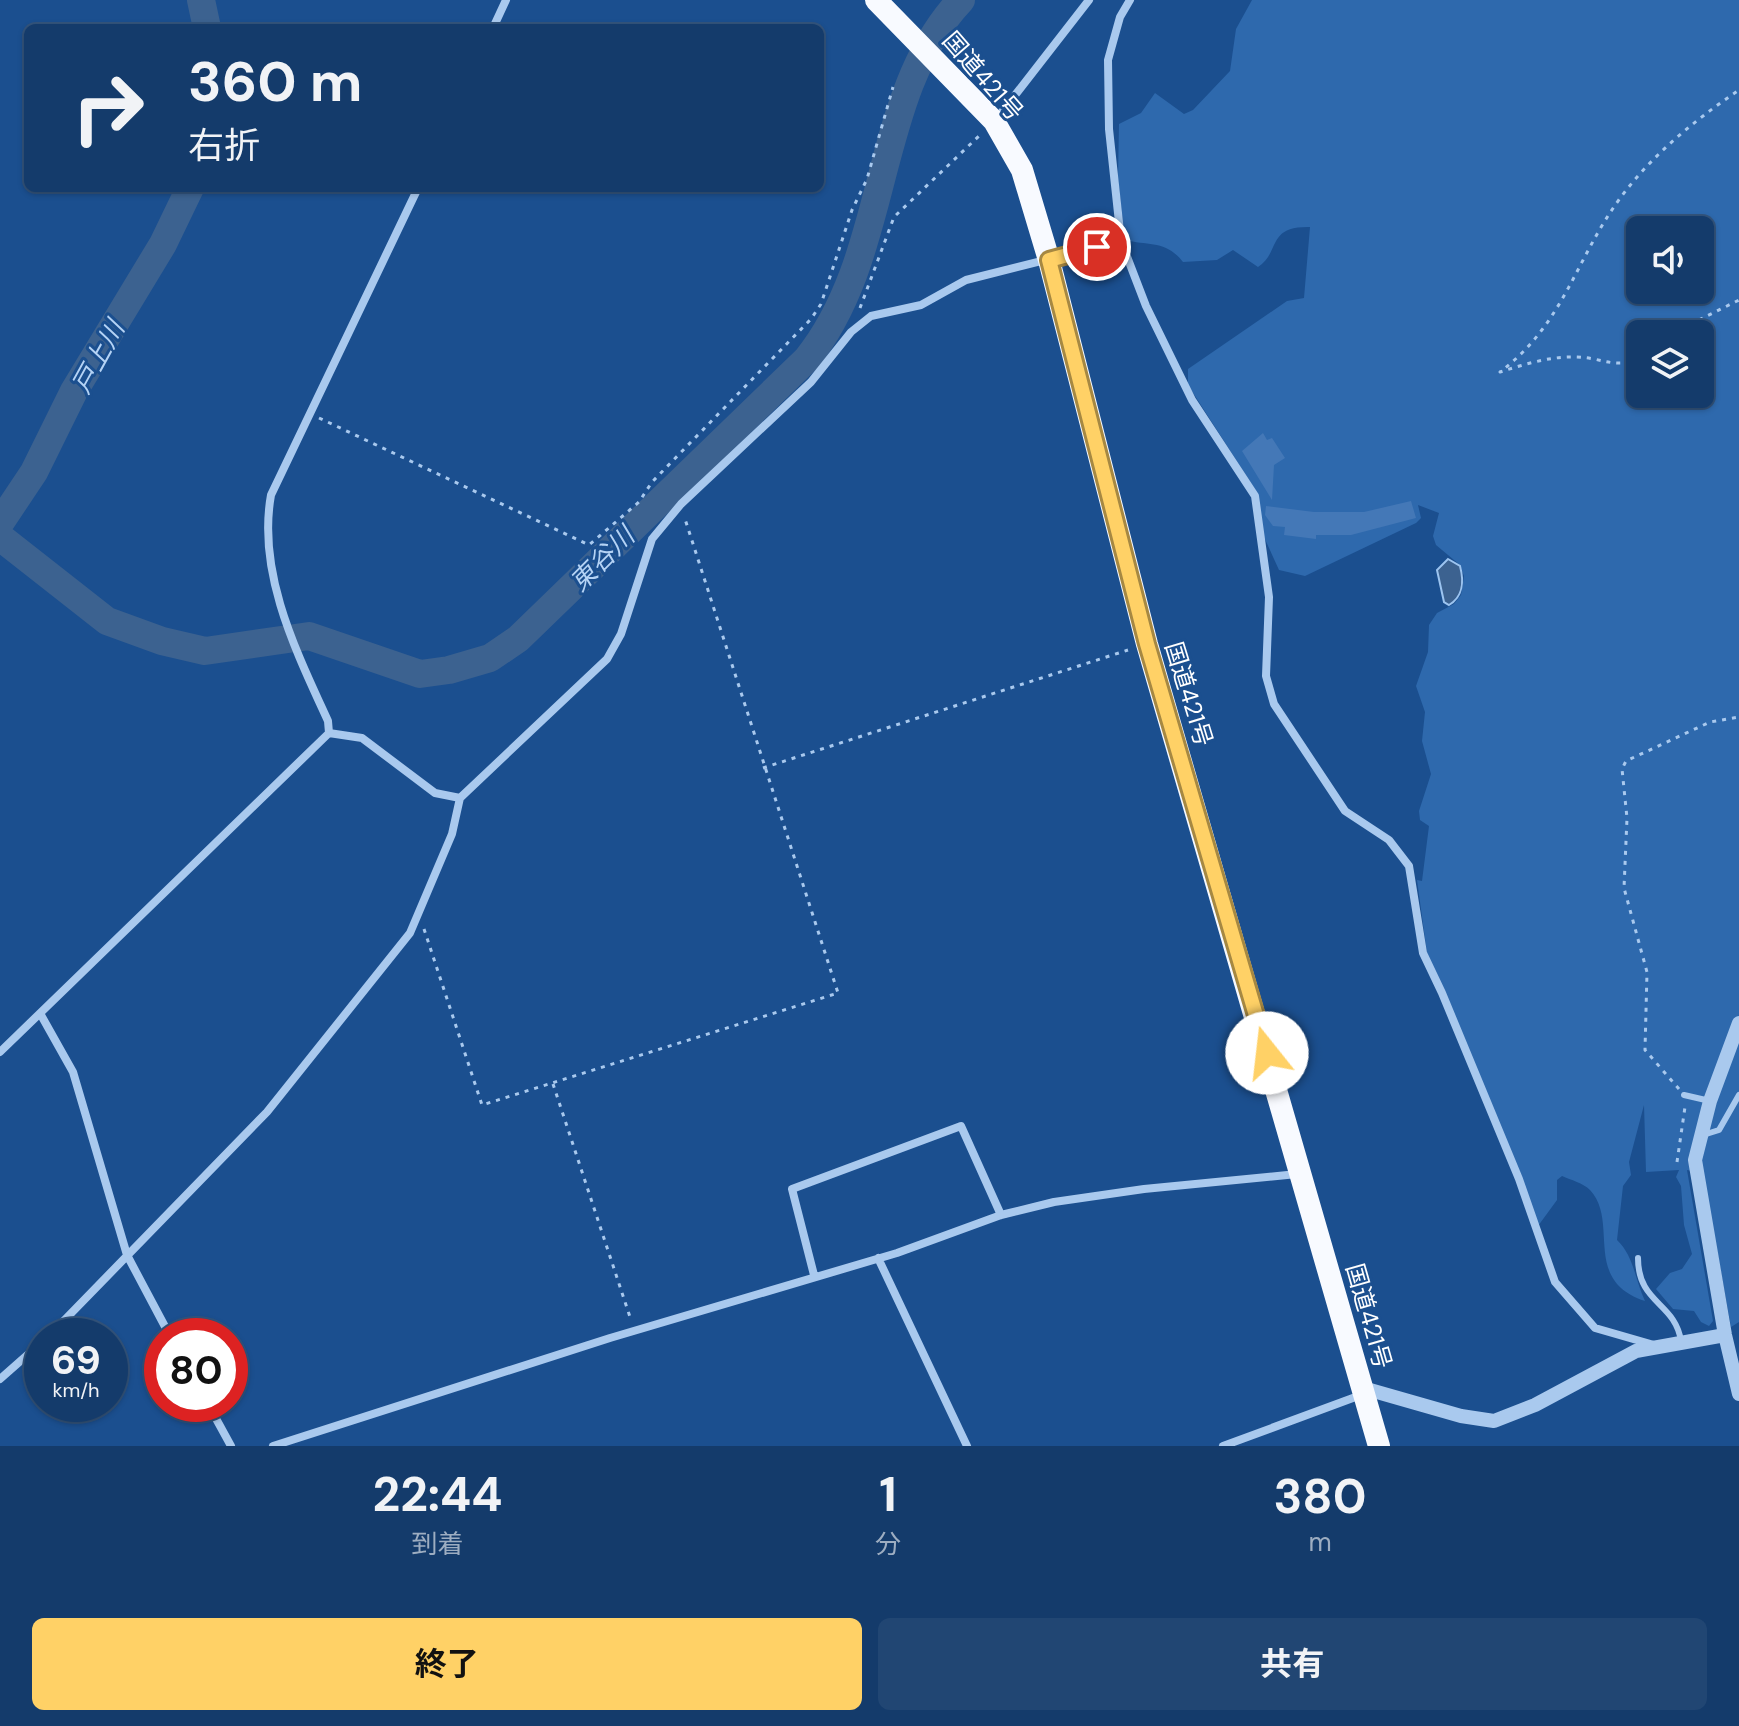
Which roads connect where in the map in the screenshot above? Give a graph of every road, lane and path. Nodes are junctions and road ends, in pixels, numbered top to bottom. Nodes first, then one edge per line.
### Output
1 (506, 0) edge
2 (876, 0) edge
3 (1089, 0) edge
4 (1130, 0) edge
5 (495, 24) edge
6 (893, 87) dead end
7 (1739, 90) edge
8 (994, 121) junction
9 (416, 192) edge
10 (1121, 241) junction
11 (1049, 260) junction
12 (1739, 300) edge
13 (1699, 320) edge
14 (851, 332) junction
15 (1626, 363) edge
16 (312, 414) junction
17 (689, 534) dead end
18 (1147, 644) junction
19 (1739, 717) edge
20 (329, 733) junction
21 (763, 768) junction
22 (460, 798) junction
23 (416, 921) junction
24 (41, 1015) junction
25 (1739, 1023) edge
26 (0, 1052) edge
27 (553, 1084) junction
28 (1684, 1095) junction
29 (1739, 1095) edge
30 (1710, 1101) junction
31 (1699, 1135) junction
32 (1677, 1162) dead end
33 (1302, 1173) junction
34 (1001, 1215) junction
35 (127, 1255) junction
36 (878, 1258) junction
37 (1638, 1258) dead end
38 (814, 1275) junction
39 (66, 1318) edge
40 (160, 1318) edge
41 (635, 1330) junction
42 (1725, 1335) junction
43 (1681, 1341) junction
44 (1655, 1345) junction
45 (24, 1358) edge
46 (0, 1379) edge
47 (1364, 1391) junction
48 (1739, 1394) edge
49 (218, 1422) edge
50 (1229, 1445) edge
51 (231, 1446) edge
52 (273, 1446) edge
53 (967, 1446) edge
54 (1379, 1446) edge

1 - 5 street
2 - 8 highway, 国道421号
3 - 8 street
4 - 10 street
6 - 16 path
7 - 15 path
8 - 11 highway, 国道421号
8 - 14 path
9 - 16 street
10 - 11 street
10 - 44 street
11 - 14 street
11 - 18 highway, 国道421号
12 - 13 path
14 - 22 street
16 - 20 street
17 - 21 path
18 - 21 path
18 - 33 highway, 国道421号
19 - 28 path
20 - 22 street
20 - 24 street
21 - 27 path
22 - 23 street
23 - 27 path
23 - 35 street
24 - 26 street
24 - 35 street
25 - 30 street
27 - 41 path
28 - 30 lane
28 - 32 path
29 - 31 lane
30 - 31 street
31 - 42 street
33 - 34 street
33 - 47 highway, 国道421号
34 - 36 street
34 - 38 street
35 - 39 street
35 - 40 street
36 - 38 street
36 - 53 street
37 - 43 lane
38 - 41 street
41 - 52 street
42 - 43 street
42 - 48 street
43 - 44 street
44 - 47 street
45 - 46 street
47 - 50 street
47 - 54 highway, 国道421号
49 - 51 street

